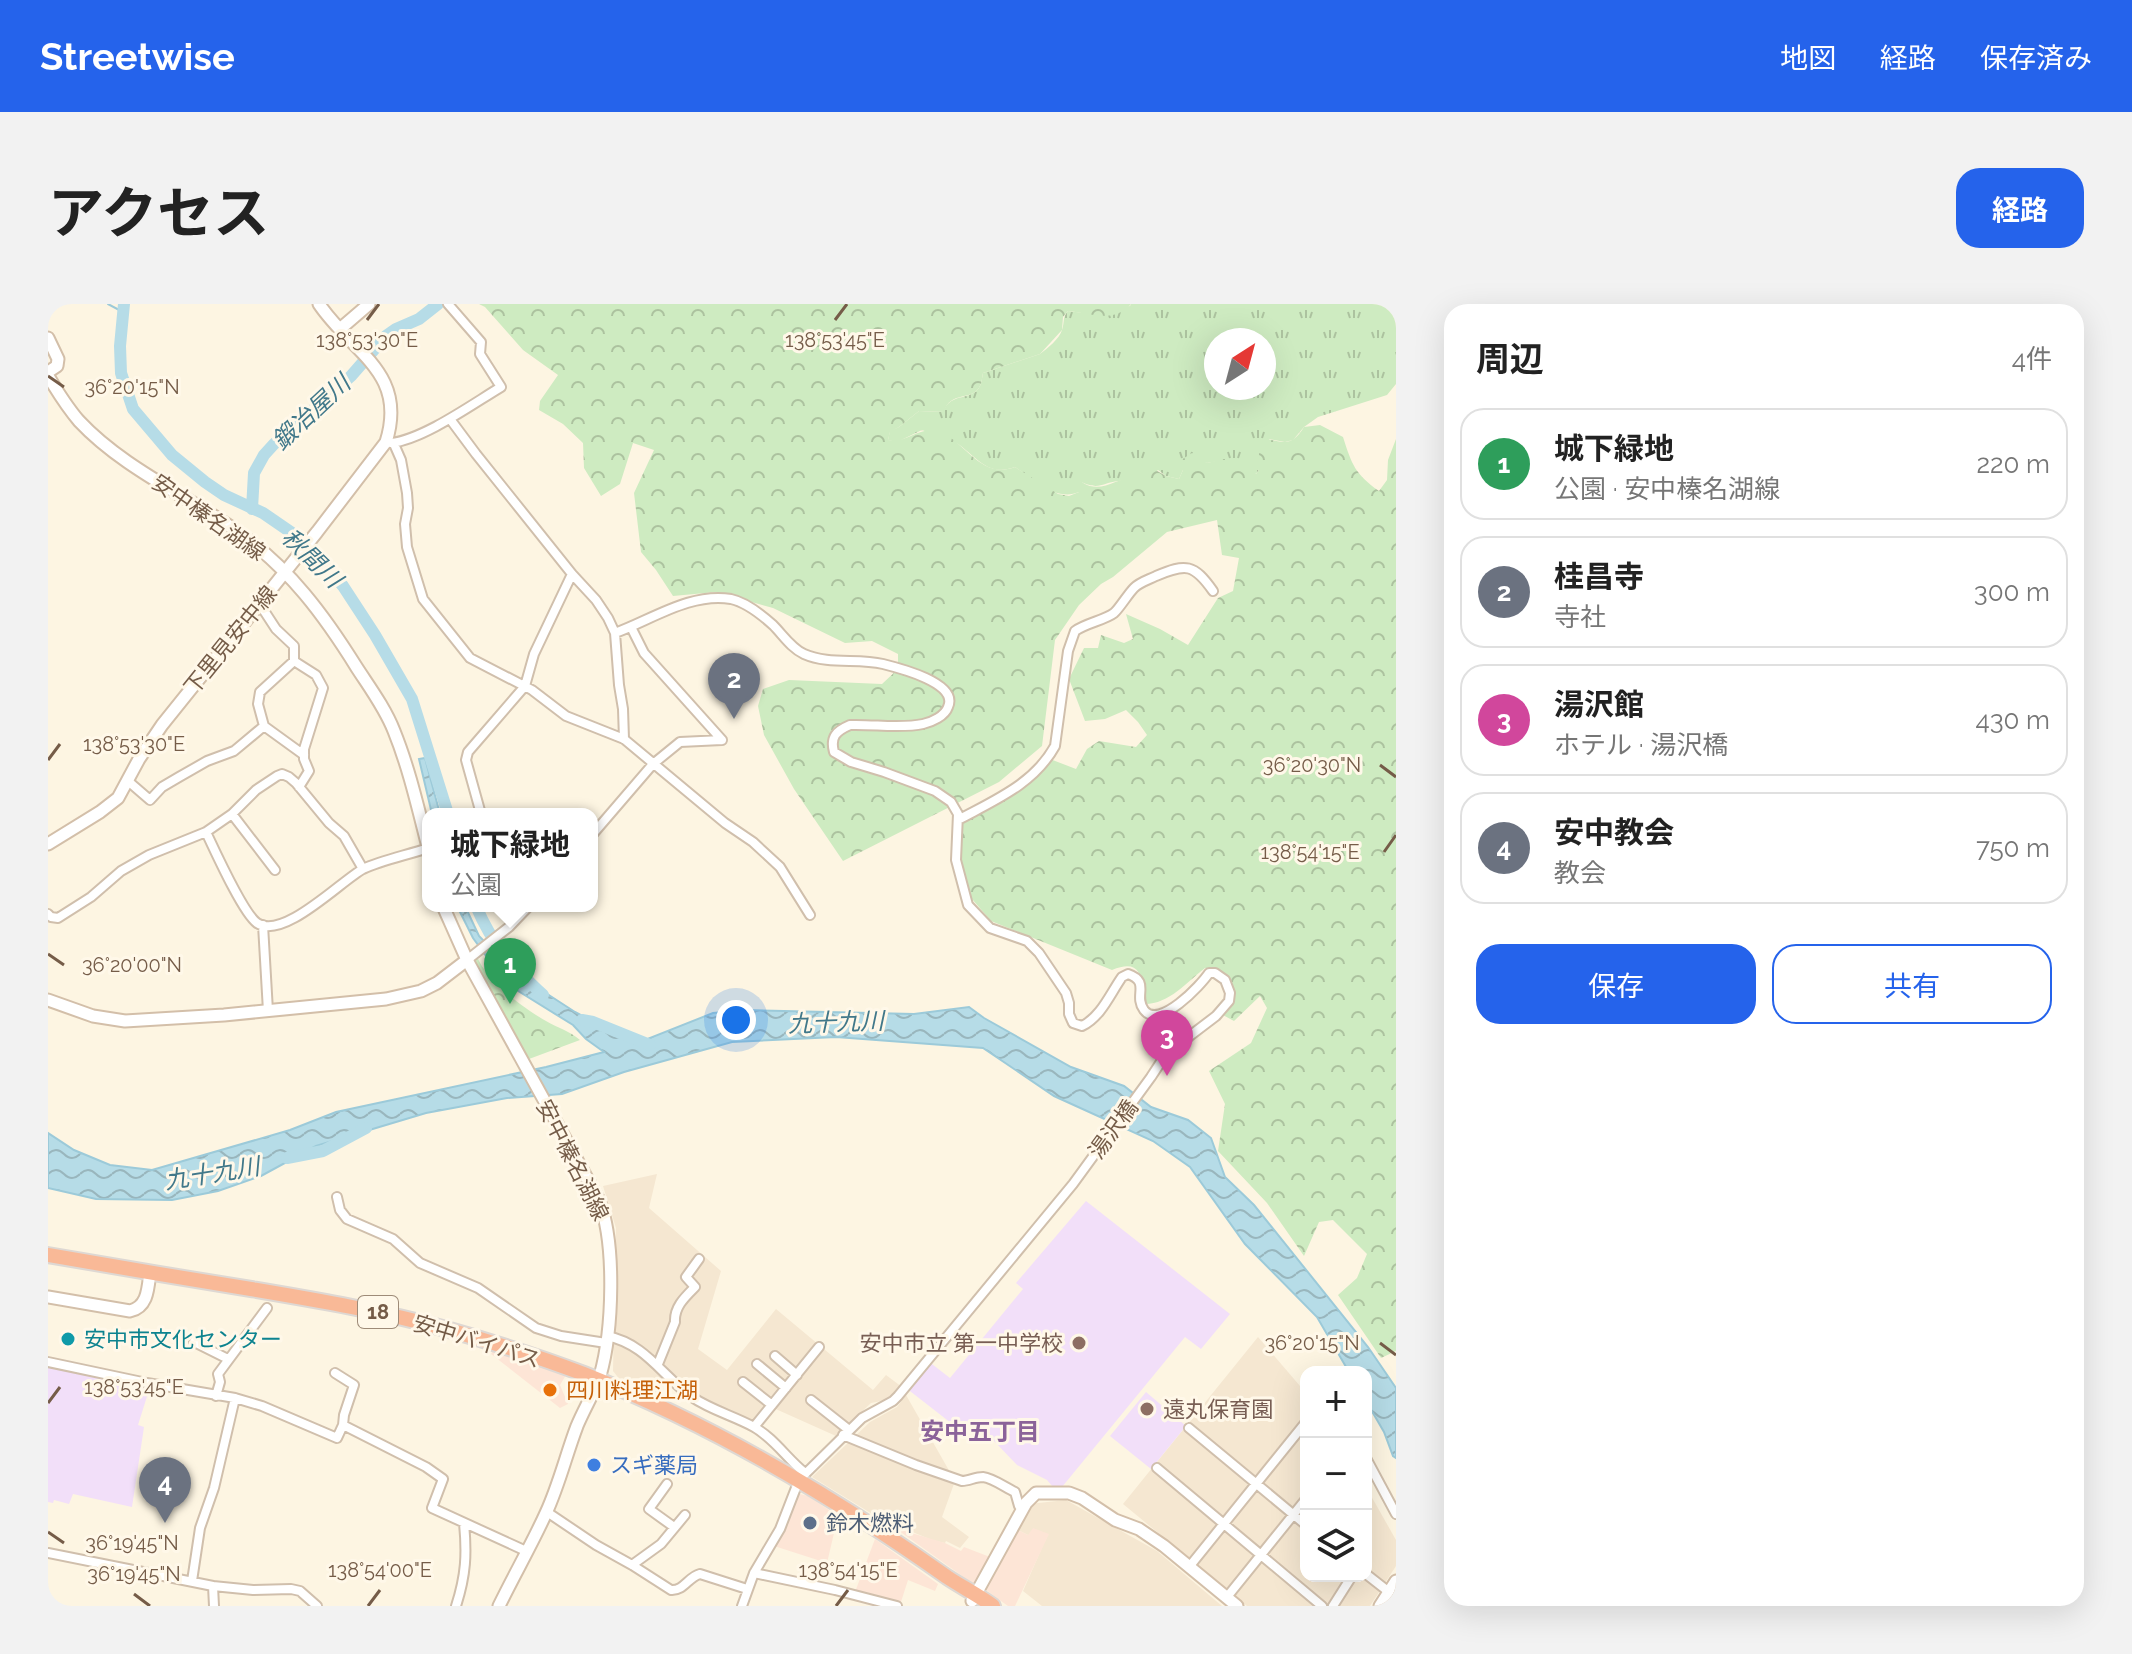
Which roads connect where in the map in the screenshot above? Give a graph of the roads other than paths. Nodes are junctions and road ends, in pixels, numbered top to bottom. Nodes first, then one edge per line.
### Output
1 (319, 304) edge
2 (369, 304) edge
3 (448, 304) edge
4 (340, 329) junction
5 (48, 338) edge
6 (48, 374) edge
7 (450, 419) junction
8 (390, 443) junction
9 (284, 573) junction
10 (572, 574) junction
11 (1213, 591) dead end
12 (259, 603) junction
13 (631, 627) junction
14 (615, 633) junction
15 (294, 661) junction
16 (525, 686) junction
17 (264, 726) junction
18 (624, 739) junction
19 (304, 755) junction
20 (653, 764) junction
21 (128, 781) junction
22 (299, 787) junction
23 (479, 808) edge
24 (232, 814) junction
25 (958, 820) junction
26 (422, 824) edge
27 (598, 828) edge
28 (206, 832) junction
29 (48, 844) edge
30 (422, 850) edge
31 (363, 869) junction
32 (275, 870) dead end
33 (446, 912) edge
34 (523, 912) edge
35 (48, 914) edge
36 (810, 915) dead end
37 (263, 925) junction
38 (472, 957) junction
39 (48, 1000) edge
40 (268, 1011) junction
41 (337, 1197) dead end
42 (48, 1255) edge
43 (699, 1259) dead end
44 (150, 1272) junction
45 (48, 1297) edge
46 (267, 1308) dead end
47 (606, 1339) junction
48 (194, 1342) dead end
49 (819, 1347) dead end
50 (775, 1356) dead end
51 (228, 1359) junction
52 (48, 1362) edge
53 (658, 1364) junction
54 (757, 1364) dead end
55 (335, 1373) dead end
56 (797, 1375) junction
57 (598, 1380) junction
58 (743, 1382) dead end
59 (786, 1388) junction
60 (216, 1396) junction
61 (235, 1398) junction
62 (811, 1400) dead end
63 (772, 1405) junction
64 (343, 1425) junction
65 (754, 1427) junction
66 (1189, 1428) dead end
67 (846, 1432) junction
68 (1300, 1433) edge
69 (1157, 1468) dead end
70 (1372, 1469) edge
71 (802, 1476) junction
72 (667, 1484) dead end
73 (1257, 1484) junction
74 (1300, 1507) edge
75 (1023, 1508) junction
76 (547, 1512) junction
77 (1396, 1514) edge
78 (685, 1515) dead end
79 (1294, 1515) junction
80 (1300, 1520) edge
81 (464, 1523) junction
82 (1225, 1523) junction
83 (674, 1527) junction
84 (526, 1551) junction
85 (48, 1553) edge
86 (1261, 1554) junction
87 (632, 1565) junction
88 (1189, 1567) junction
89 (754, 1573) junction
90 (1372, 1579) edge
91 (192, 1581) junction
92 (1396, 1581) edge
93 (1348, 1582) edge
94 (213, 1586) junction
95 (747, 1589) junction
96 (1389, 1592) junction
97 (1227, 1597) junction
98 (975, 1600) edge
99 (214, 1606) edge
100 (317, 1606) edge
101 (456, 1606) edge
102 (499, 1606) edge
103 (742, 1606) edge
104 (897, 1606) edge
105 (993, 1606) edge
106 (1237, 1606) edge
107 (1322, 1606) edge
108 (1333, 1606) edge
109 (1380, 1606) edge

1 - 4 main road
2 - 4 main road
3 - 7 street
4 - 8 main road, 下里見安中線
5 - 6 main road
6 - 9 main road, 安中榛名湖線
7 - 8 street
7 - 10 street
8 - 9 main road, 下里見安中線
8 - 16 street
9 - 12 main road, 下里見安中線
9 - 26 main road, 安中榛名湖線
10 - 14 street
10 - 16 street
11 - 25 street
12 - 15 street
12 - 21 main road, 下里見安中線
13 - 14 street
13 - 20 street
13 - 25 street
14 - 18 street
15 - 17 street
15 - 19 street
16 - 18 street
16 - 23 street
17 - 19 street
17 - 21 street
18 - 20 street
19 - 22 street
20 - 27 street
20 - 36 street
21 - 29 main road, 下里見安中線
22 - 24 street
22 - 31 street
24 - 28 street
24 - 32 street
25 - 67 street, 湯沢橋
28 - 35 street
28 - 37 street
30 - 31 street
31 - 37 street
33 - 38 main road, 安中榛名湖線
34 - 38 street
37 - 40 street
38 - 40 main road
38 - 47 main road, 安中榛名湖線
39 - 40 main road
41 - 47 street
42 - 44 highway, 安中バイパス / 18
43 - 53 street
44 - 45 main road
44 - 57 highway, 安中バイパス / 18
46 - 51 street
47 - 53 street
47 - 57 main road, 安中榛名湖線
48 - 51 street
49 - 56 street
50 - 56 street
51 - 60 street
52 - 60 street
53 - 65 street
54 - 59 street
55 - 64 street
56 - 59 street
57 - 71 highway, 安中バイパス / 18
57 - 76 main road, 安中榛名湖線
58 - 63 street
59 - 63 street
60 - 61 street
61 - 64 street
61 - 91 street
62 - 67 street
63 - 65 street
64 - 81 street
65 - 71 street
66 - 73 street
67 - 71 street, 湯沢橋
67 - 75 street
68 - 73 street
69 - 82 street
70 - 77 street
71 - 89 street
71 - 98 highway, 安中バイパス / 18
72 - 83 street
73 - 79 street
73 - 82 street
74 - 79 street
75 - 88 main road
75 - 98 main road
76 - 84 main road, 安中榛名湖線
76 - 87 street
78 - 83 street
79 - 80 street
79 - 86 street
81 - 84 street
81 - 101 street
82 - 86 street
82 - 88 street
83 - 87 street
84 - 102 main road, 安中榛名湖線
85 - 91 street
86 - 97 street
86 - 107 street
87 - 95 street
88 - 97 main road
89 - 95 street
89 - 104 street
90 - 96 street
91 - 94 street
92 - 96 main road
93 - 108 street
94 - 99 street
94 - 100 street
95 - 103 street
96 - 109 main road
97 - 106 main road
98 - 105 highway, 安中バイパス / 18

